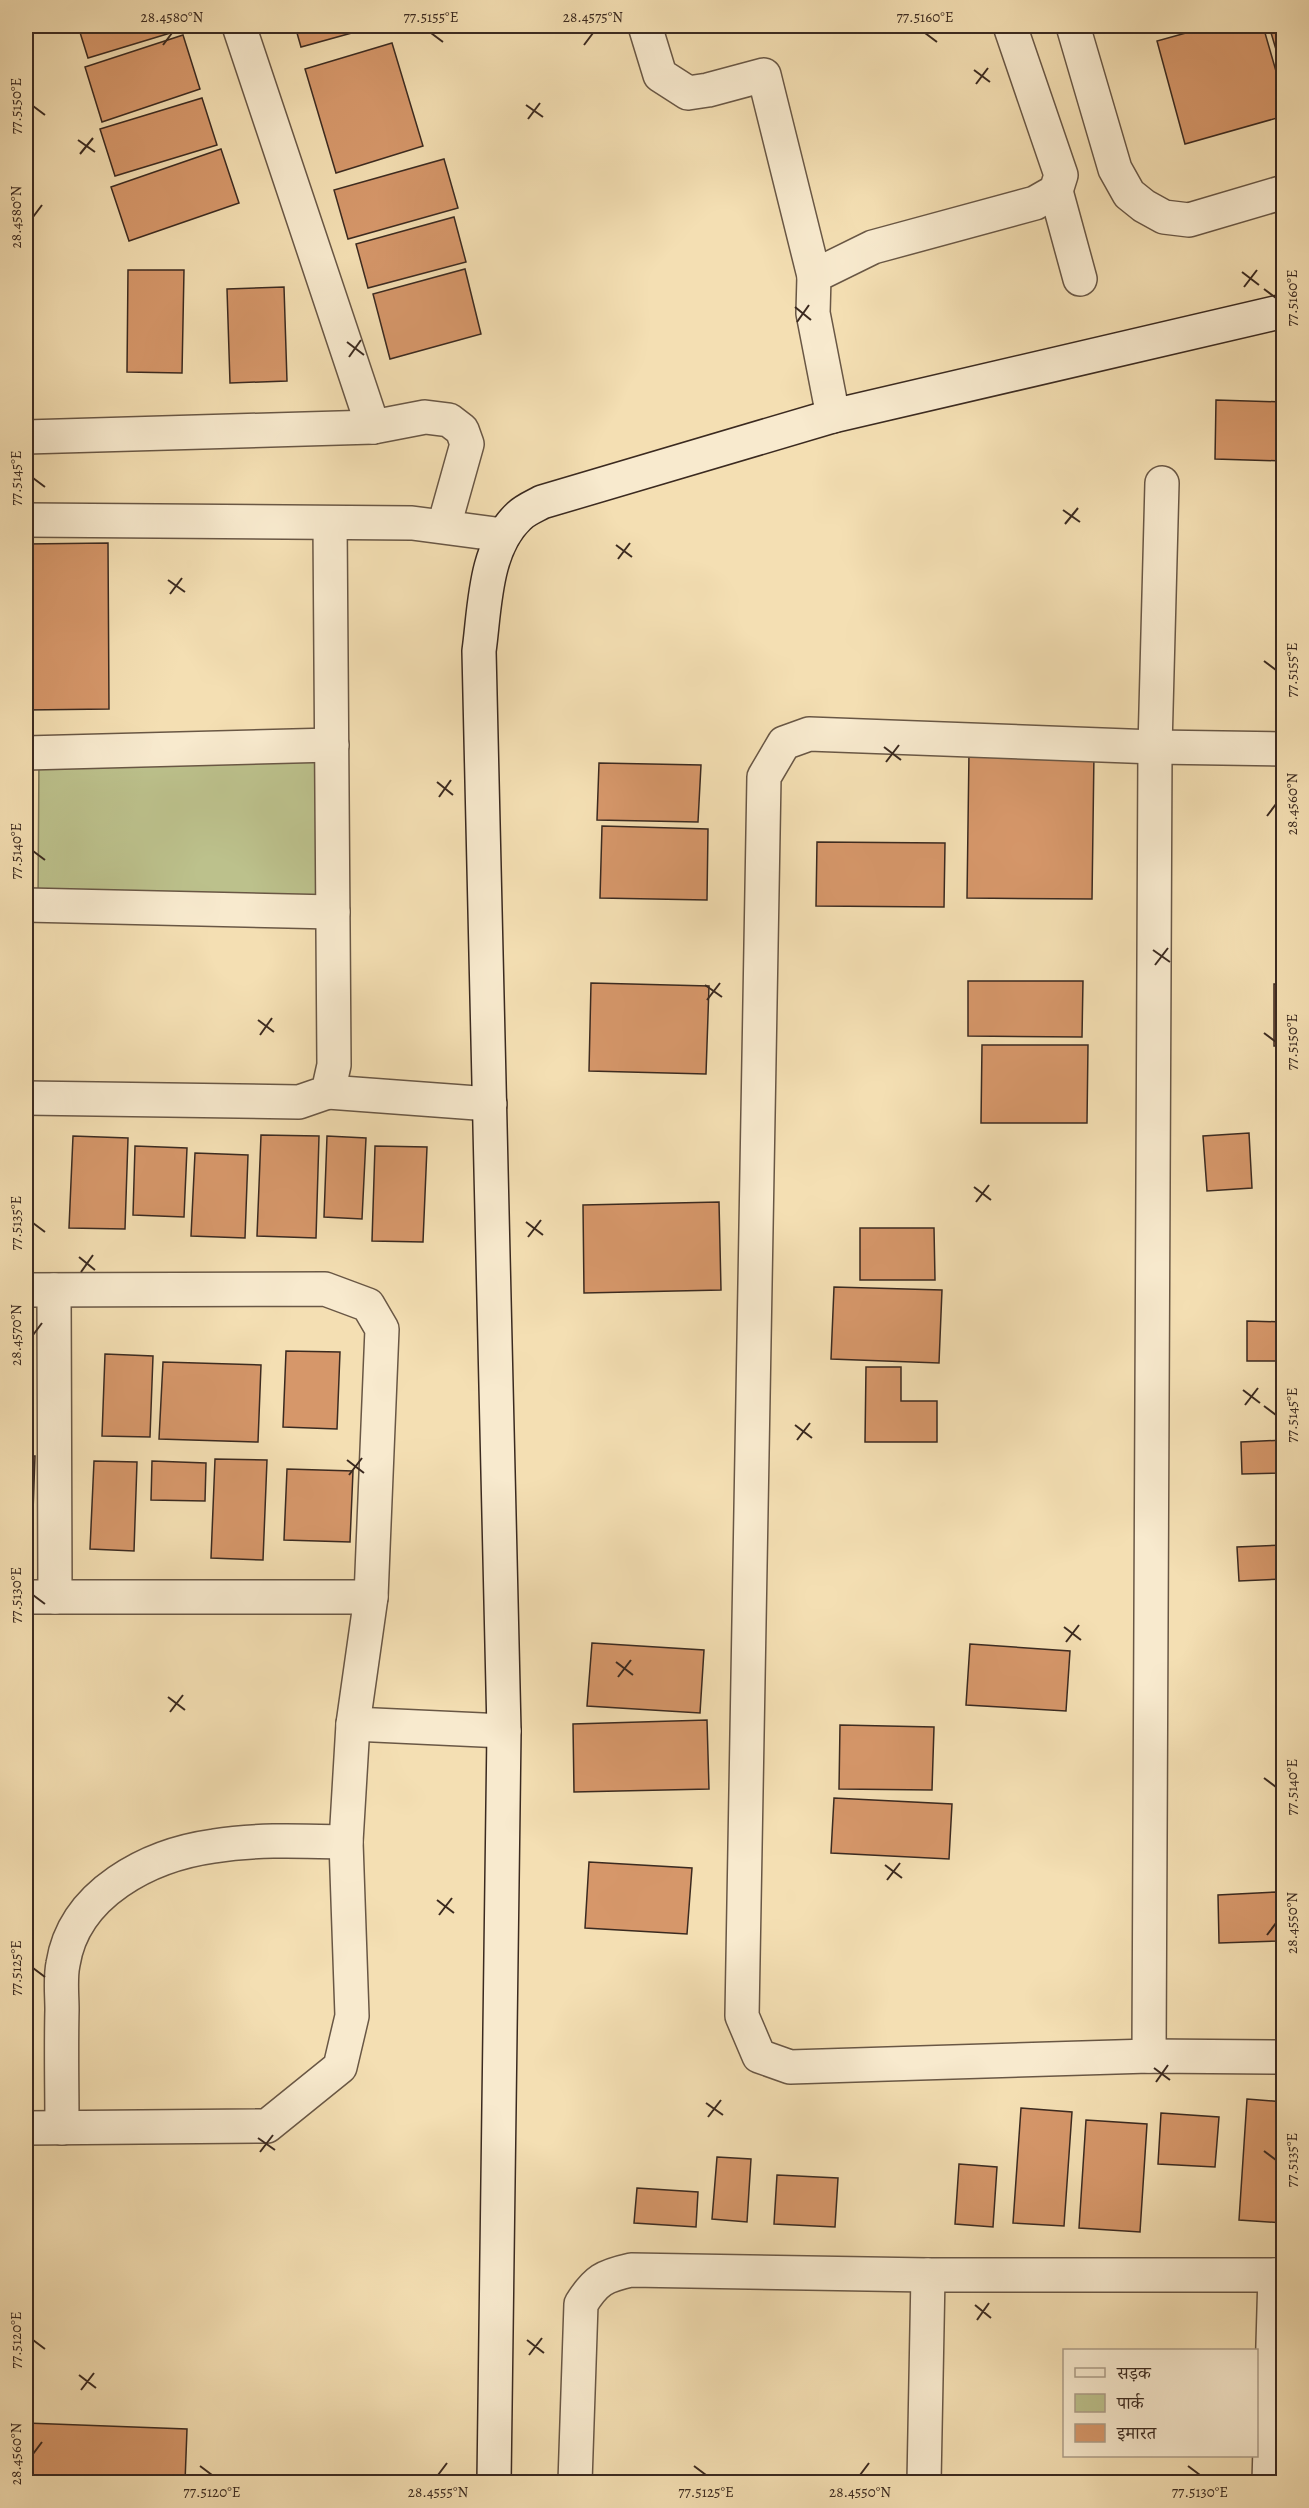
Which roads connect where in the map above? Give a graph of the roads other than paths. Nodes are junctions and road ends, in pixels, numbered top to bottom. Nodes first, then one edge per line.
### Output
1 (239, 26) edge
2 (645, 26) edge
3 (1011, 26) edge
4 (1073, 26) edge
5 (1056, 191) junction
6 (1284, 192) edge
7 (813, 276) junction
8 (1080, 279) dead end
9 (1284, 311) edge
10 (833, 416) junction
11 (373, 427) junction
12 (26, 437) edge
13 (1162, 483) dead end
14 (26, 520) edge
15 (330, 523) junction
16 (444, 526) junction
17 (503, 535) junction
18 (332, 745) junction
19 (1155, 747) junction
20 (1284, 749) edge
21 (26, 753) edge
22 (26, 905) edge
23 (333, 912) junction
24 (328, 1092) junction
25 (26, 1098) edge
26 (490, 1104) junction
27 (40, 1290) edge
28 (40, 1597) edge
29 (370, 1597) junction
30 (353, 1724) junction
31 (504, 1731) junction
32 (346, 1842) junction
33 (1149, 2056) junction
34 (1284, 2057) edge
35 (26, 2128) edge
36 (62, 2128) junction
37 (928, 2275) junction
38 (1279, 2275) edge
39 (494, 2482) edge
40 (575, 2482) edge
41 (924, 2482) edge
42 (1269, 2482) edge

1 - 11 street
2 - 7 street
3 - 5 street
4 - 6 street
5 - 7 street
5 - 8 street
7 - 10 street
9 - 10 street
10 - 17 street
11 - 12 street
11 - 16 street
13 - 19 street
14 - 15 street
15 - 16 street
15 - 18 street
16 - 17 street
17 - 26 street
18 - 21 street
18 - 23 street
19 - 20 street
19 - 33 street
19 - 33 street
22 - 23 street
23 - 24 street
24 - 25 street
24 - 26 street
26 - 31 street
27 - 28 street
27 - 29 street
28 - 29 street
29 - 30 street
30 - 31 street
30 - 32 street
31 - 39 street
32 - 36 street
32 - 36 street
33 - 34 street
35 - 36 street
37 - 38 street
37 - 40 street
37 - 41 street
38 - 42 street

